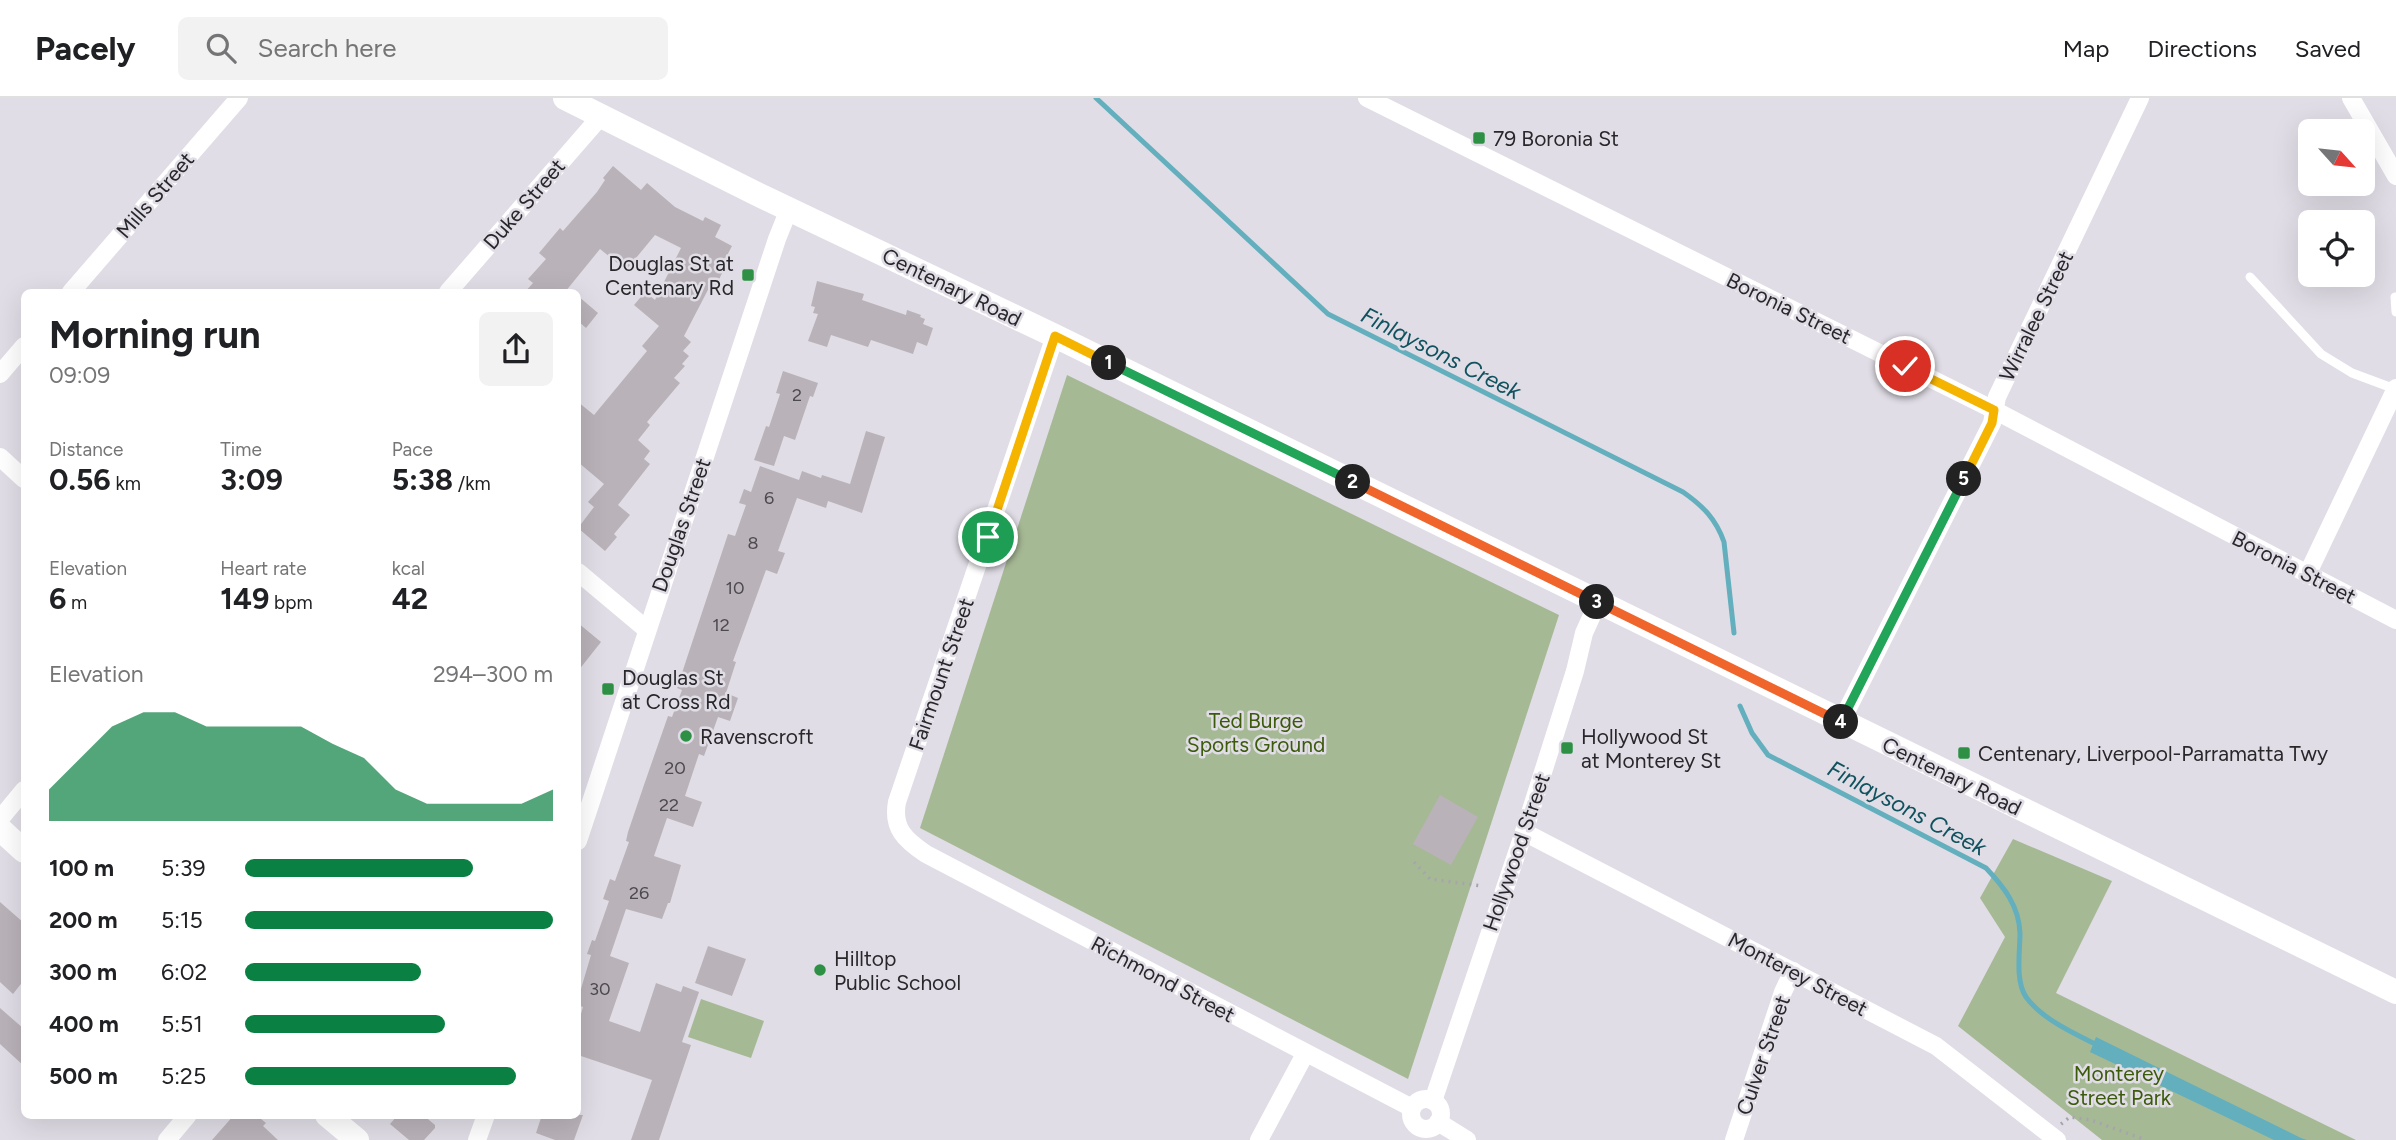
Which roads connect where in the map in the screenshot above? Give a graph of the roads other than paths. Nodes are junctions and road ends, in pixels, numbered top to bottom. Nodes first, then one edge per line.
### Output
1 (239, 98) edge
2 (565, 98) edge
3 (1367, 98) edge
4 (2140, 98) edge
5 (2351, 98) edge
6 (601, 116) junction
7 (2396, 176) edge
8 (789, 209) junction
9 (2250, 277) dead end
10 (74, 289) edge
11 (451, 289) edge
12 (2395, 297) edge
13 (2396, 312) edge
14 (1055, 336) junction
15 (21, 350) edge
16 (0, 374) edge
17 (2396, 389) edge
18 (1994, 410) junction
19 (0, 457) edge
20 (21, 476) edge
21 (581, 575) edge
22 (2307, 575) junction
23 (1598, 603) junction
24 (2396, 620) edge
25 (646, 629) junction
26 (1841, 722) junction
27 (21, 794) edge
28 (0, 819) edge
29 (0, 829) edge
30 (581, 832) edge
31 (1524, 832) junction
32 (916, 847) joint
33 (21, 848) edge
34 (1793, 971) junction
35 (2396, 992) edge
36 (1305, 1054) junction
37 (1433, 1101) junction
38 (1412, 1108) junction
39 (185, 1119) edge
40 (332, 1119) edge
41 (485, 1119) edge
42 (1438, 1122) junction
43 (2052, 1136) edge
44 (167, 1140) edge
45 (356, 1140) edge
46 (477, 1140) edge
47 (1259, 1140) edge
48 (1466, 1140) edge
49 (1734, 1140) edge

1 - 10 street, Mills Street
2 - 6 main road, Centenary Road
3 - 18 street, Boronia Street
4 - 18 street, Wirralee Street
5 - 7 street
6 - 8 main road, Centenary Road
6 - 11 street, Duke Street
8 - 14 main road, Centenary Road
8 - 25 street, Douglas Street
9 - 17 lane
12 - 13 lane
14 - 23 main road, Centenary Road
14 - 32 street, Fairmount Street
15 - 16 street
17 - 22 street
18 - 22 street, Boronia Street
18 - 26 street, Wirralee Street
19 - 20 street
21 - 25 street
22 - 24 street, Boronia Street
23 - 26 main road, Centenary Road
23 - 31 street, Hollywood Street
25 - 30 street, Douglas Street
26 - 35 main road, Centenary Road
27 - 28 street
29 - 33 main road
31 - 34 street, Monterey Street
31 - 37 street, Hollywood Street
32 - 36 street, Richmond Street
34 - 43 street, Monterey Street
34 - 49 street, Culver Street
36 - 38 street, Richmond Street
36 - 47 street
37 - 38 street
37 - 42 street
38 - 42 street
39 - 44 street
40 - 45 main road
41 - 46 street
42 - 48 street

